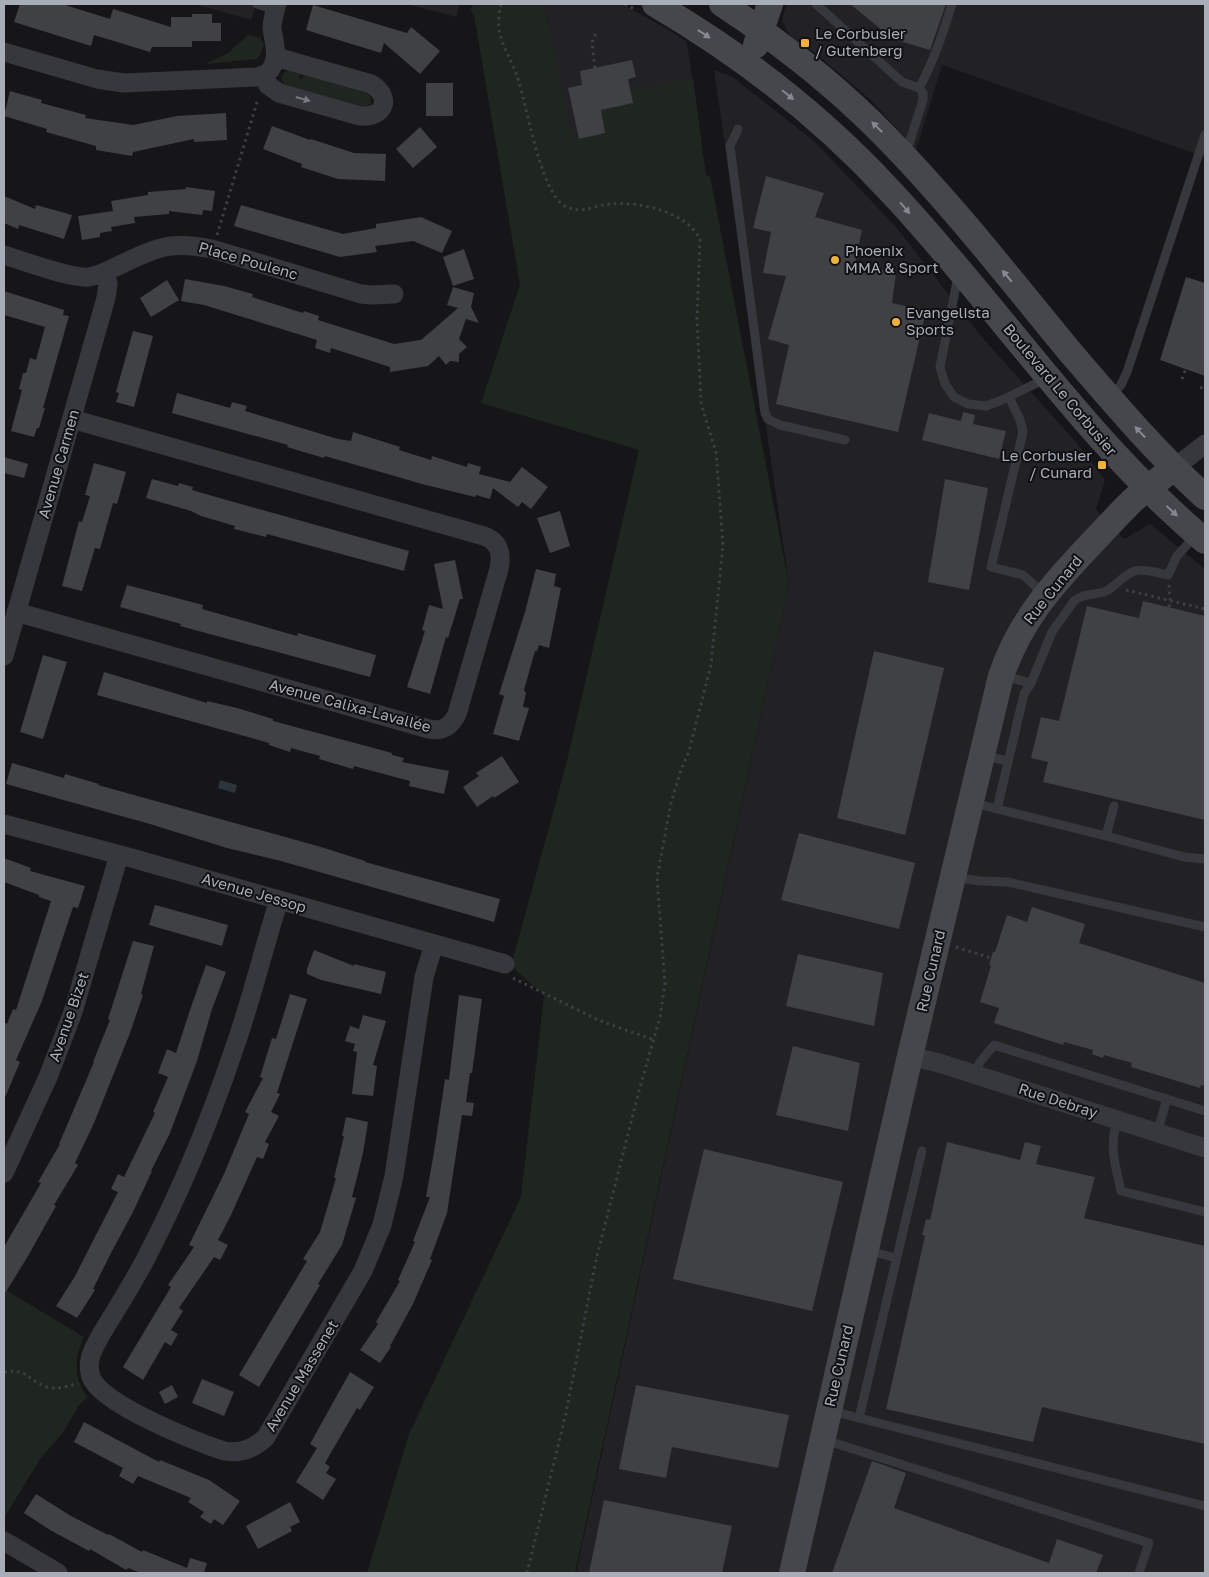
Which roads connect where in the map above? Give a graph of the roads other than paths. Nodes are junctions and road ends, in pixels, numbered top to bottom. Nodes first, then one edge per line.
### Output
1 (257, 4) edge
2 (655, 4) edge
3 (722, 4) edge
4 (770, 4) edge
5 (816, 4) edge
6 (952, 4) edge
7 (276, 7) edge
8 (761, 30) junction
9 (4, 52) edge
10 (276, 57) junction
11 (750, 65) junction
12 (263, 75) junction
13 (919, 88) junction
14 (738, 130) dead end
15 (1205, 135) edge
16 (900, 152) junction
17 (4, 255) edge
18 (959, 271) junction
19 (105, 272) junction
20 (394, 294) dead end
21 (1048, 377) junction
22 (1009, 397) junction
23 (1109, 398) junction
24 (72, 419) junction
25 (845, 440) dead end
26 (1205, 444) edge
27 (1174, 468) junction
28 (1147, 488) junction
29 (1205, 497) edge
30 (1201, 537) edge
31 (1045, 595) junction
32 (16, 612) junction
33 (4, 656) edge
34 (1001, 676) junction
35 (1031, 683) junction
36 (981, 755) junction
37 (1008, 761) junction
38 (970, 802) junction
39 (1114, 806) dead end
40 (997, 809) junction
41 (4, 824) edge
42 (1106, 836) junction
43 (119, 854) junction
44 (1205, 858) edge
45 (953, 876) junction
46 (279, 900) junction
47 (1205, 927) edge
48 (434, 944) junction
49 (507, 970) road end
50 (910, 1056) junction
51 (974, 1074) junction
52 (1167, 1099) junction
53 (1205, 1111) edge
54 (1117, 1120) junction
55 (1157, 1133) junction
56 (1205, 1148) edge
57 (922, 1151) dead end
58 (4, 1173) edge
59 (1205, 1212) edge
60 (866, 1251) junction
61 (897, 1258) junction
62 (829, 1411) junction
63 (859, 1418) junction
64 (822, 1439) junction
65 (1205, 1506) edge
66 (4, 1541) edge
67 (58, 1573) edge
68 (792, 1573) edge
69 (1140, 1573) edge

1 - 7 lane
2 -> 11 street, Boulevard Le Corbusier
3 - 8 street
4 - 8 street
5 - 13 lane
6 - 13 lane
7 - 10 street
8 - 11 street
16 -> 8 street
9 - 12 street
10 - 12 street
12 -> 10 street
11 -> 18 street, Boulevard Le Corbusier
13 - 16 lane
14 - 25 lane
15 - 23 lane
23 -> 16 street
17 - 19 street, Place Poulenc
18 - 21 street, Boulevard Le Corbusier
18 - 22 lane
19 - 20 street, Place Poulenc
19 - 24 street, Avenue Carmen
21 - 22 lane
21 - 28 street, Boulevard Le Corbusier
22 - 31 lane
27 -> 23 street
24 - 32 street, Avenue Carmen
24 - 32 street, Avenue Calixa-Lavallée
26 - 27 street, Rue Cunard
27 - 28 street, Rue Cunard
27 - 29 street
28 -> 30 street, Boulevard Le Corbusier
28 - 31 street, Rue Cunard
30 - 35 lane
31 - 34 street, Rue Cunard
32 - 33 street, Avenue Carmen
34 - 35 lane
34 - 36 street, Rue Cunard
35 - 37 lane
36 - 37 lane
36 - 38 street, Rue Cunard
37 - 40 lane
38 - 40 lane
38 - 45 street, Rue Cunard
39 - 42 lane
40 - 42 lane
41 - 43 street, Avenue Jessop
42 - 44 lane
43 - 46 street, Avenue Jessop
43 - 58 street, Avenue Bizet
45 - 47 lane
45 - 50 street, Rue Cunard
46 - 48 street, Avenue Jessop
46 - 48 street, Avenue Massenet
48 - 49 street, Avenue Jessop
50 - 51 street, Rue Debray
50 - 60 street, Rue Cunard
51 - 52 lane
51 - 54 street, Rue Debray
52 - 53 lane
52 - 55 lane
54 - 55 street, Rue Debray
54 - 59 lane
55 - 56 street, Rue Debray
57 - 61 lane
60 - 61 lane
60 - 62 street, Rue Cunard
61 - 63 lane
62 - 63 lane
62 - 64 street, Rue Cunard
63 - 65 lane
64 - 68 street, Rue Cunard
64 - 69 lane
66 - 67 street

